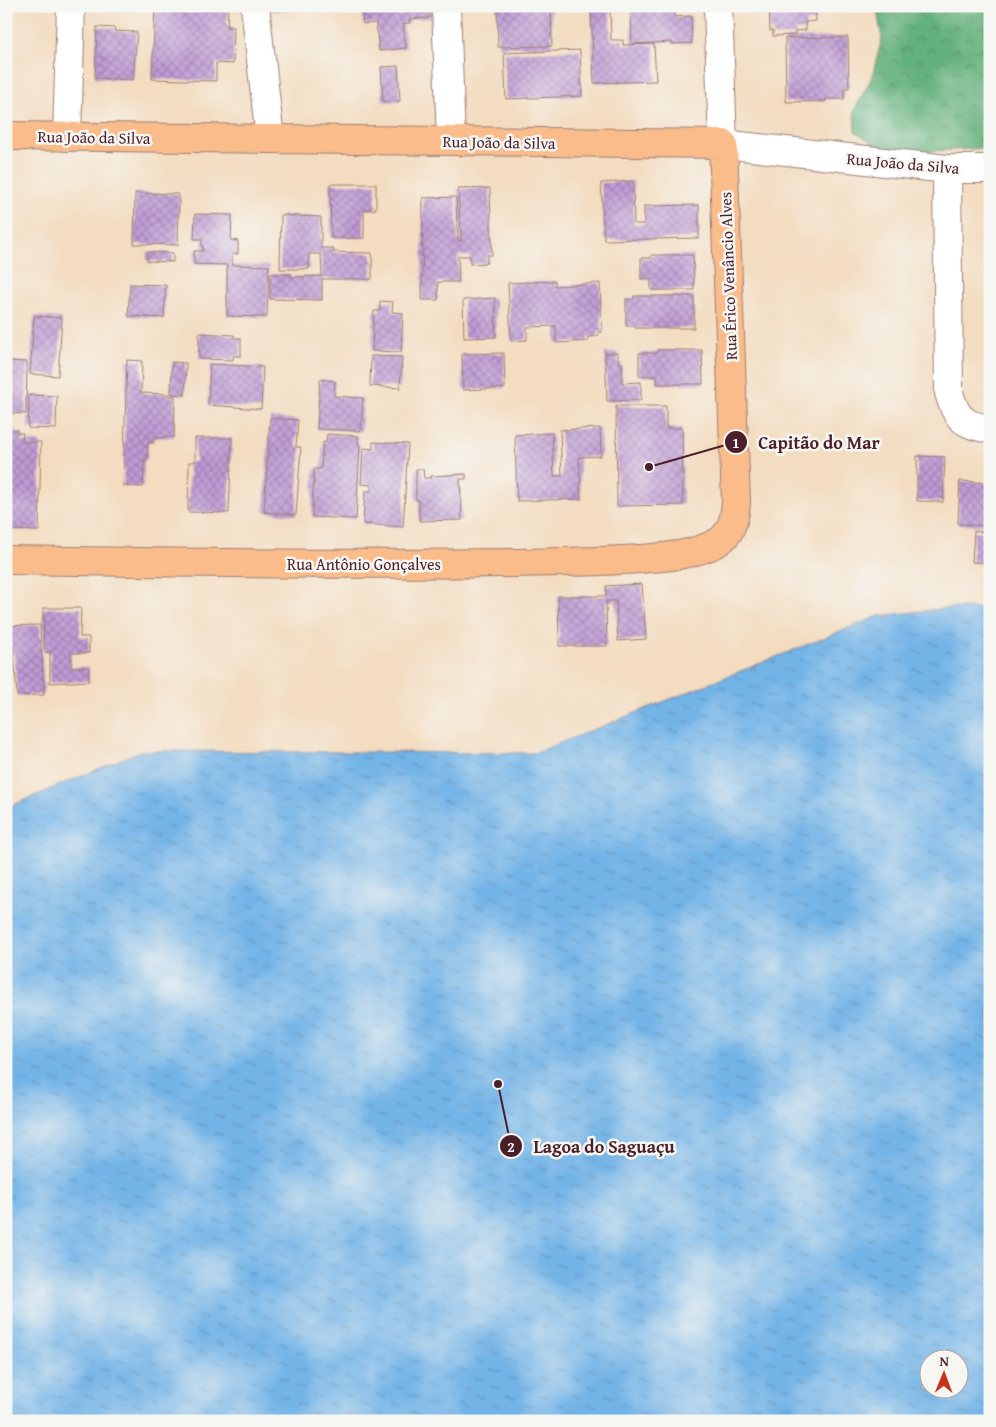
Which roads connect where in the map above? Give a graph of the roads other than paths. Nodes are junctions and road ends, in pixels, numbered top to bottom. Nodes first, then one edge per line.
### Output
1 (71, 6) edge
2 (255, 6) edge
3 (446, 6) edge
4 (718, 6) edge
5 (6, 136) edge
6 (67, 137) junction
7 (270, 139) junction
8 (451, 141) junction
9 (722, 144) junction
10 (947, 169) junction
11 (990, 169) edge
12 (990, 429) edge
13 (719, 541) joint
14 (6, 560) edge

1 - 6 street
2 - 7 street
3 - 8 street
4 - 9 street, Rua Érico Venâncio Alves
5 - 6 main road, Rua João da Silva
6 - 7 main road, Rua João da Silva
7 - 8 main road, Rua João da Silva
8 - 9 main road, Rua João da Silva
9 - 10 street, Rua João da Silva
9 - 13 main road, Rua Érico Venâncio Alves
10 - 11 street, Rua João da Silva
10 - 12 street
13 - 14 main road, Rua Antônio Gonçalves

